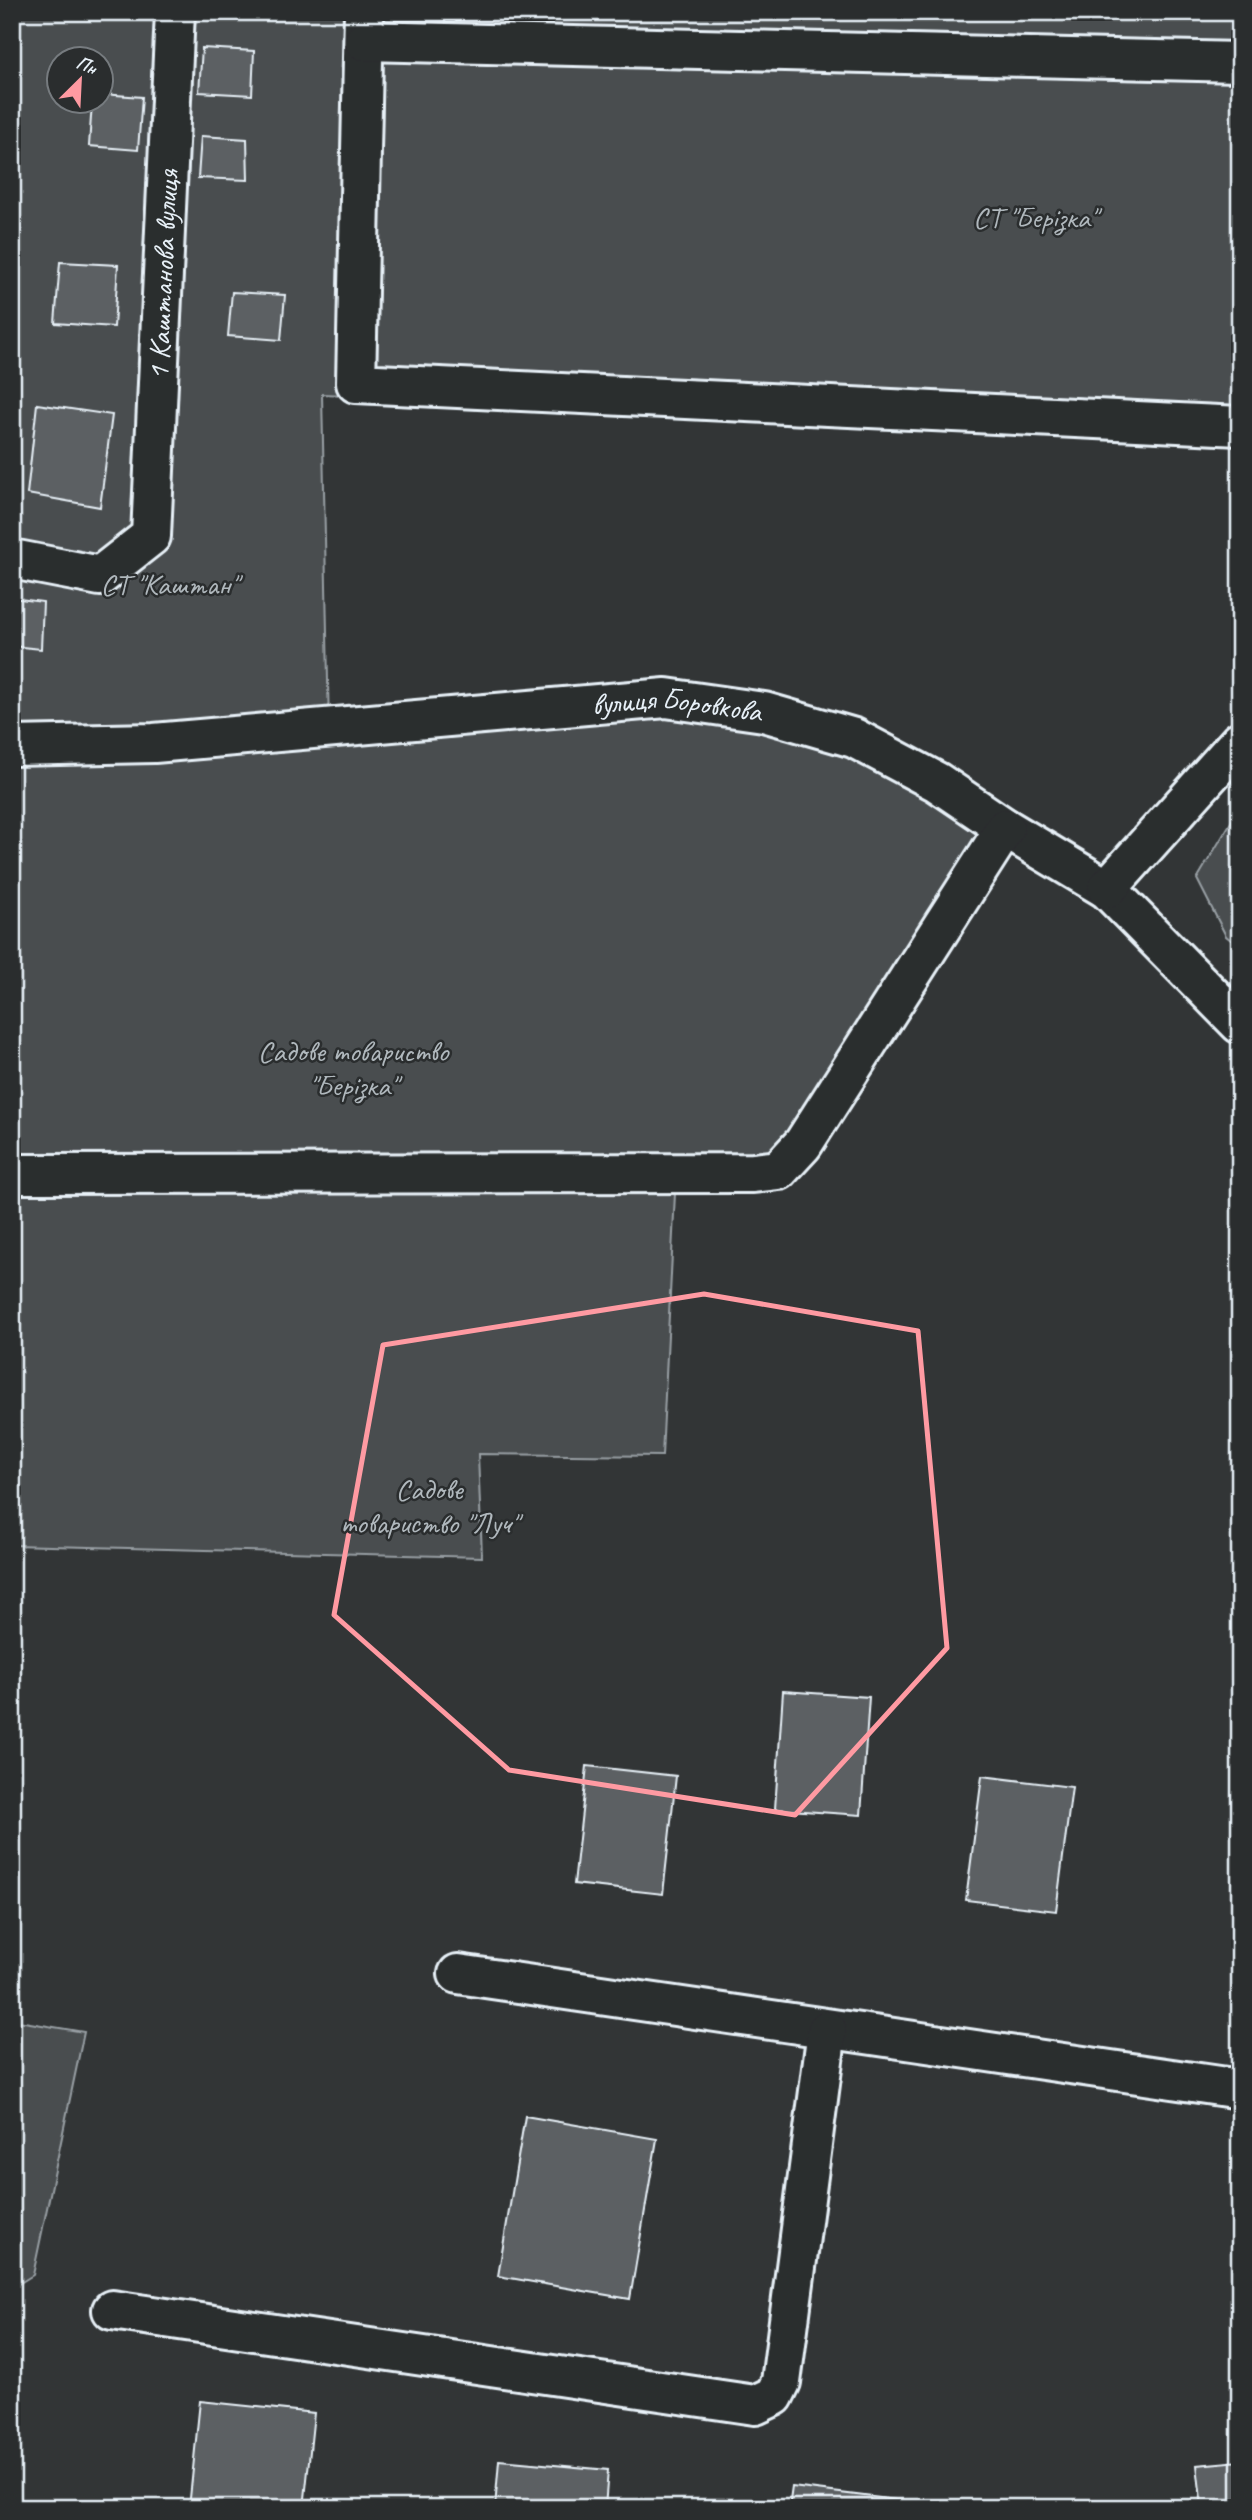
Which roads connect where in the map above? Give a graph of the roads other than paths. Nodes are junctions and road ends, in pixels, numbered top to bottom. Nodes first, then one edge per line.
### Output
1 (175, 12) edge
2 (364, 27) edge
3 (1240, 62) edge
4 (1240, 426) edge
5 (12, 559) edge
6 (1240, 741) edge
7 (12, 746) edge
8 (1005, 828) junction
9 (1107, 889) junction
10 (1240, 1024) edge
11 (12, 1174) edge
12 (458, 1974) dead end
13 (827, 2030) junction
14 (1240, 2089) edge
15 (112, 2310) dead end

1 - 5 street, 1 Каштанова вулиця
2 - 3 street
2 - 4 street
6 - 9 street
7 - 8 street, вулиця Боровкова
8 - 9 street, вулиця Боровкова
8 - 11 street
9 - 10 street, вулиця Боровкова
12 - 13 street
13 - 14 street
13 - 15 street

